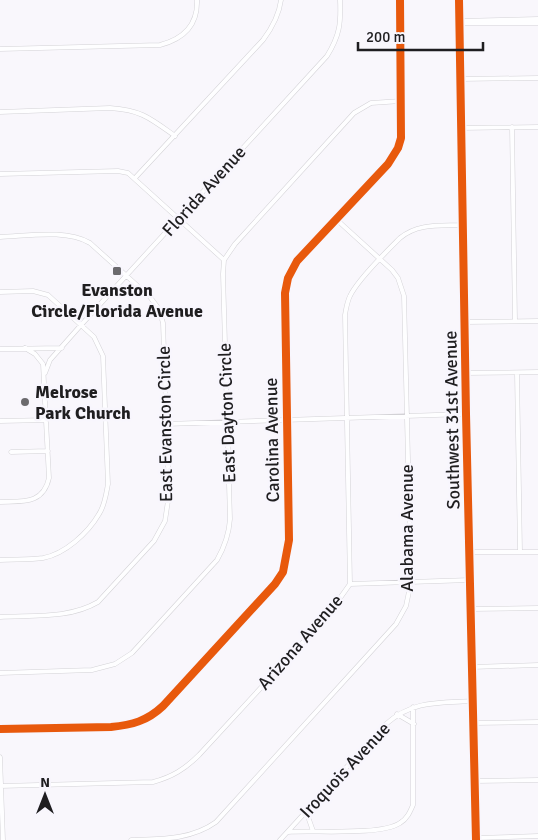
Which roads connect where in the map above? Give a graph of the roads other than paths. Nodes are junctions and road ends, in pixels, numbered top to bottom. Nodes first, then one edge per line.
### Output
1 (197, 0) edge
2 (281, 0) edge
3 (340, 0) edge
4 (400, 0) edge
5 (459, 0) edge
6 (538, 19) edge
7 (460, 22) junction
8 (538, 23) edge
9 (0, 49) edge
10 (538, 78) edge
11 (460, 80) junction
12 (401, 101) junction
13 (0, 112) edge
14 (538, 126) edge
15 (512, 127) junction
16 (461, 128) junction
17 (175, 136) junction
18 (0, 174) edge
19 (135, 178) junction
20 (179, 218) junction
21 (337, 220) junction
22 (463, 225) junction
23 (0, 237) edge
24 (224, 260) junction
25 (380, 260) junction
26 (126, 276) junction
27 (0, 292) edge
28 (538, 321) edge
29 (465, 322) junction
30 (515, 322) junction
31 (81, 325) junction
32 (25, 348) junction
33 (62, 348) junction
34 (0, 349) edge
35 (45, 372) junction
36 (517, 372) junction
37 (538, 372) edge
38 (465, 373) junction
39 (466, 414) junction
40 (406, 416) junction
41 (346, 418) junction
42 (47, 420) junction
43 (286, 420) junction
44 (0, 421) edge
45 (226, 422) junction
46 (166, 424) junction
47 (48, 451) junction
48 (11, 452) dead end
49 (0, 502) edge
50 (469, 552) junction
51 (520, 552) junction
52 (538, 552) edge
53 (0, 560) edge
54 (470, 580) junction
55 (411, 582) junction
56 (350, 584) junction
57 (538, 608) edge
58 (471, 609) junction
59 (0, 617) edge
60 (538, 666) edge
61 (472, 667) junction
62 (0, 673) edge
63 (473, 701) junction
64 (412, 707) junction
65 (397, 714) junction
66 (538, 722) edge
67 (474, 723) junction
68 (414, 724) junction
69 (0, 729) edge
70 (0, 757) edge
71 (538, 780) edge
72 (475, 781) junction
73 (0, 786) edge
74 (306, 811) junction
75 (313, 830) junction
76 (288, 832) junction
77 (538, 836) edge
78 (476, 839) edge
79 (3, 840) edge
80 (131, 840) edge
81 (280, 840) edge

1 - 9 street
2 - 17 street
3 - 20 street, Florida Avenue
4 - 12 street, Carolina Avenue
5 - 7 main road, Southwest 31st Avenue
6 - 7 street
7 - 8 street
7 - 11 main road, Southwest 31st Avenue
10 - 11 street
11 - 16 main road, Southwest 31st Avenue
12 - 21 street, Carolina Avenue
12 - 24 street
13 - 17 street
14 - 15 street
15 - 16 street
15 - 30 street
16 - 22 main road, Southwest 31st Avenue
17 - 19 street
18 - 19 street
19 - 20 street
20 - 24 street
20 - 26 street, Florida Avenue
21 - 25 street, Alabama Avenue
21 - 43 street, Carolina Avenue
22 - 25 street, Arizona Avenue
22 - 29 main road, Southwest 31st Avenue
23 - 26 street, East Evanston Circle
24 - 45 street, East Dayton Circle
25 - 40 street, Alabama Avenue
25 - 41 street, Arizona Avenue
26 - 31 street, Florida Avenue
26 - 46 street, East Evanston Circle
27 - 31 street
28 - 30 street
29 - 30 street
29 - 38 main road, Southwest 31st Avenue
31 - 33 street, Florida Avenue
31 - 53 street
32 - 33 street
32 - 34 street
32 - 35 street
33 - 35 street, Florida Avenue
35 - 42 street
36 - 37 street
36 - 38 street
36 - 51 street
38 - 39 main road, Southwest 31st Avenue
39 - 40 street
39 - 50 main road, Southwest 31st Avenue
40 - 41 street
40 - 55 street, Alabama Avenue
41 - 43 street
41 - 56 street, Arizona Avenue
42 - 44 street
42 - 47 street
43 - 45 street
43 - 69 street, Carolina Avenue
45 - 46 street
45 - 62 street, East Dayton Circle
46 - 59 street, East Evanston Circle
47 - 48 street
47 - 49 street
50 - 51 street
50 - 54 main road, Southwest 31st Avenue
51 - 52 street
54 - 55 street
54 - 58 main road, Southwest 31st Avenue
55 - 56 street
55 - 80 street, Alabama Avenue
56 - 73 street, Arizona Avenue
57 - 58 street
58 - 61 main road, Southwest 31st Avenue
60 - 61 street
61 - 63 main road, Southwest 31st Avenue
63 - 64 street, Iroquois Avenue
63 - 67 main road, Southwest 31st Avenue
64 - 65 street, Iroquois Avenue
64 - 68 street
65 - 68 street
65 - 74 street, Iroquois Avenue
66 - 67 street
67 - 72 main road, Southwest 31st Avenue
68 - 75 street
70 - 73 street
71 - 72 street
72 - 78 main road, Southwest 31st Avenue
73 - 79 street
74 - 75 street
74 - 76 street, Iroquois Avenue
75 - 76 street
76 - 81 street, Iroquois Avenue
77 - 78 street

